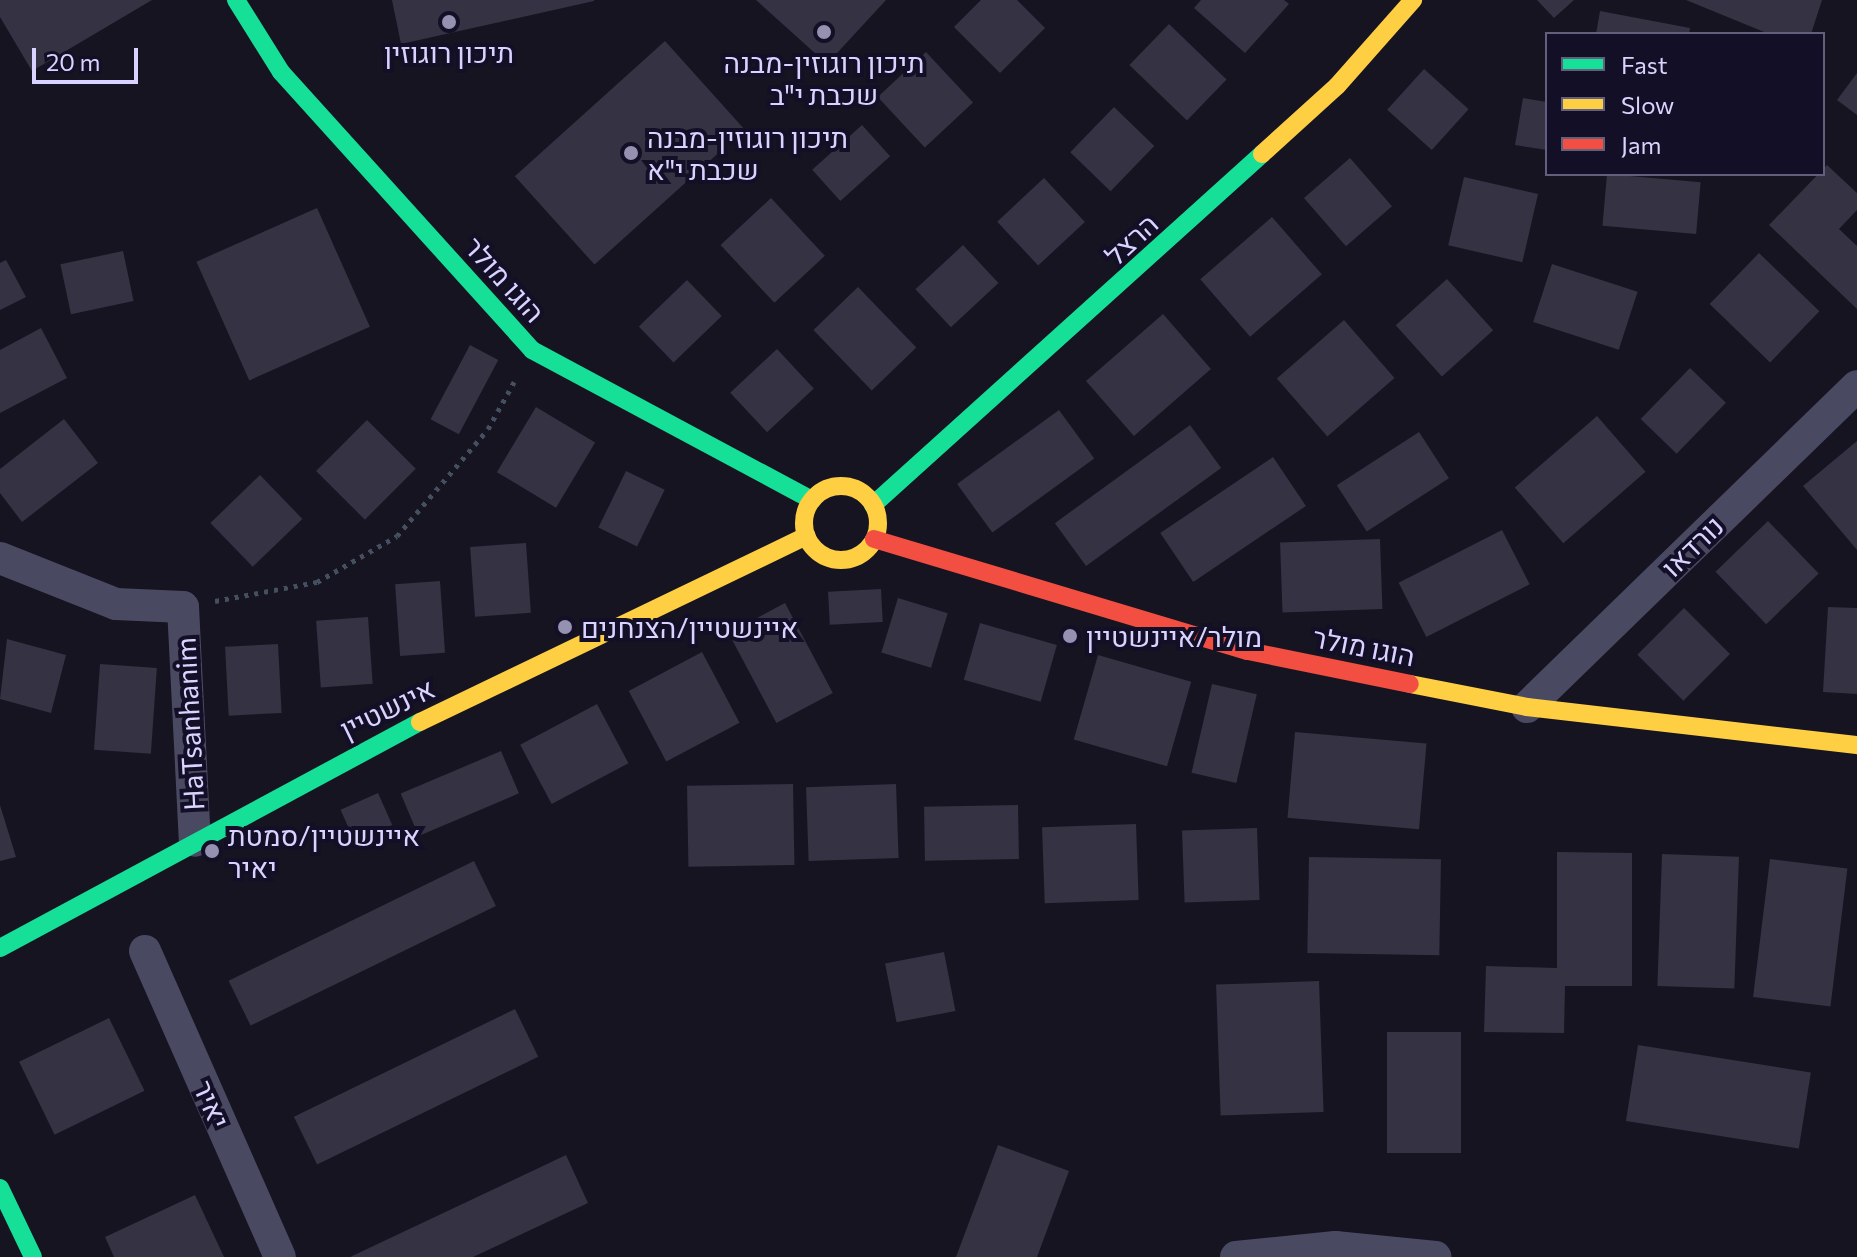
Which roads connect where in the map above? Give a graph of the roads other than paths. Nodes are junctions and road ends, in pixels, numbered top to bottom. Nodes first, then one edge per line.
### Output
1 (236, 0) edge
2 (1413, 0) edge
3 (1857, 386) edge
4 (812, 500) junction
5 (873, 505) junction
6 (807, 536) junction
7 (874, 539) junction
8 (0, 558) edge
9 (1527, 707) junction
10 (1857, 745) edge
11 (195, 841) junction
12 (0, 948) edge
13 (145, 951) dead end
14 (0, 1188) edge
15 (33, 1257) edge
16 (280, 1257) edge
17 (1236, 1257) edge
18 (1436, 1257) edge

1 - 4 street, הוגו מולר
2 - 5 street, הרצל
3 - 9 street, נורדאו
4 - 5 street
4 - 6 street
5 - 7 street
6 - 7 street
6 - 11 street, אינשטיין
7 - 9 street, הוגו מולר
8 - 11 street, HaTsanhanim
9 - 10 street, הוגו מולר
11 - 12 street, אינשטיין
13 - 16 street, יאיר
14 - 15 street
17 - 18 street

